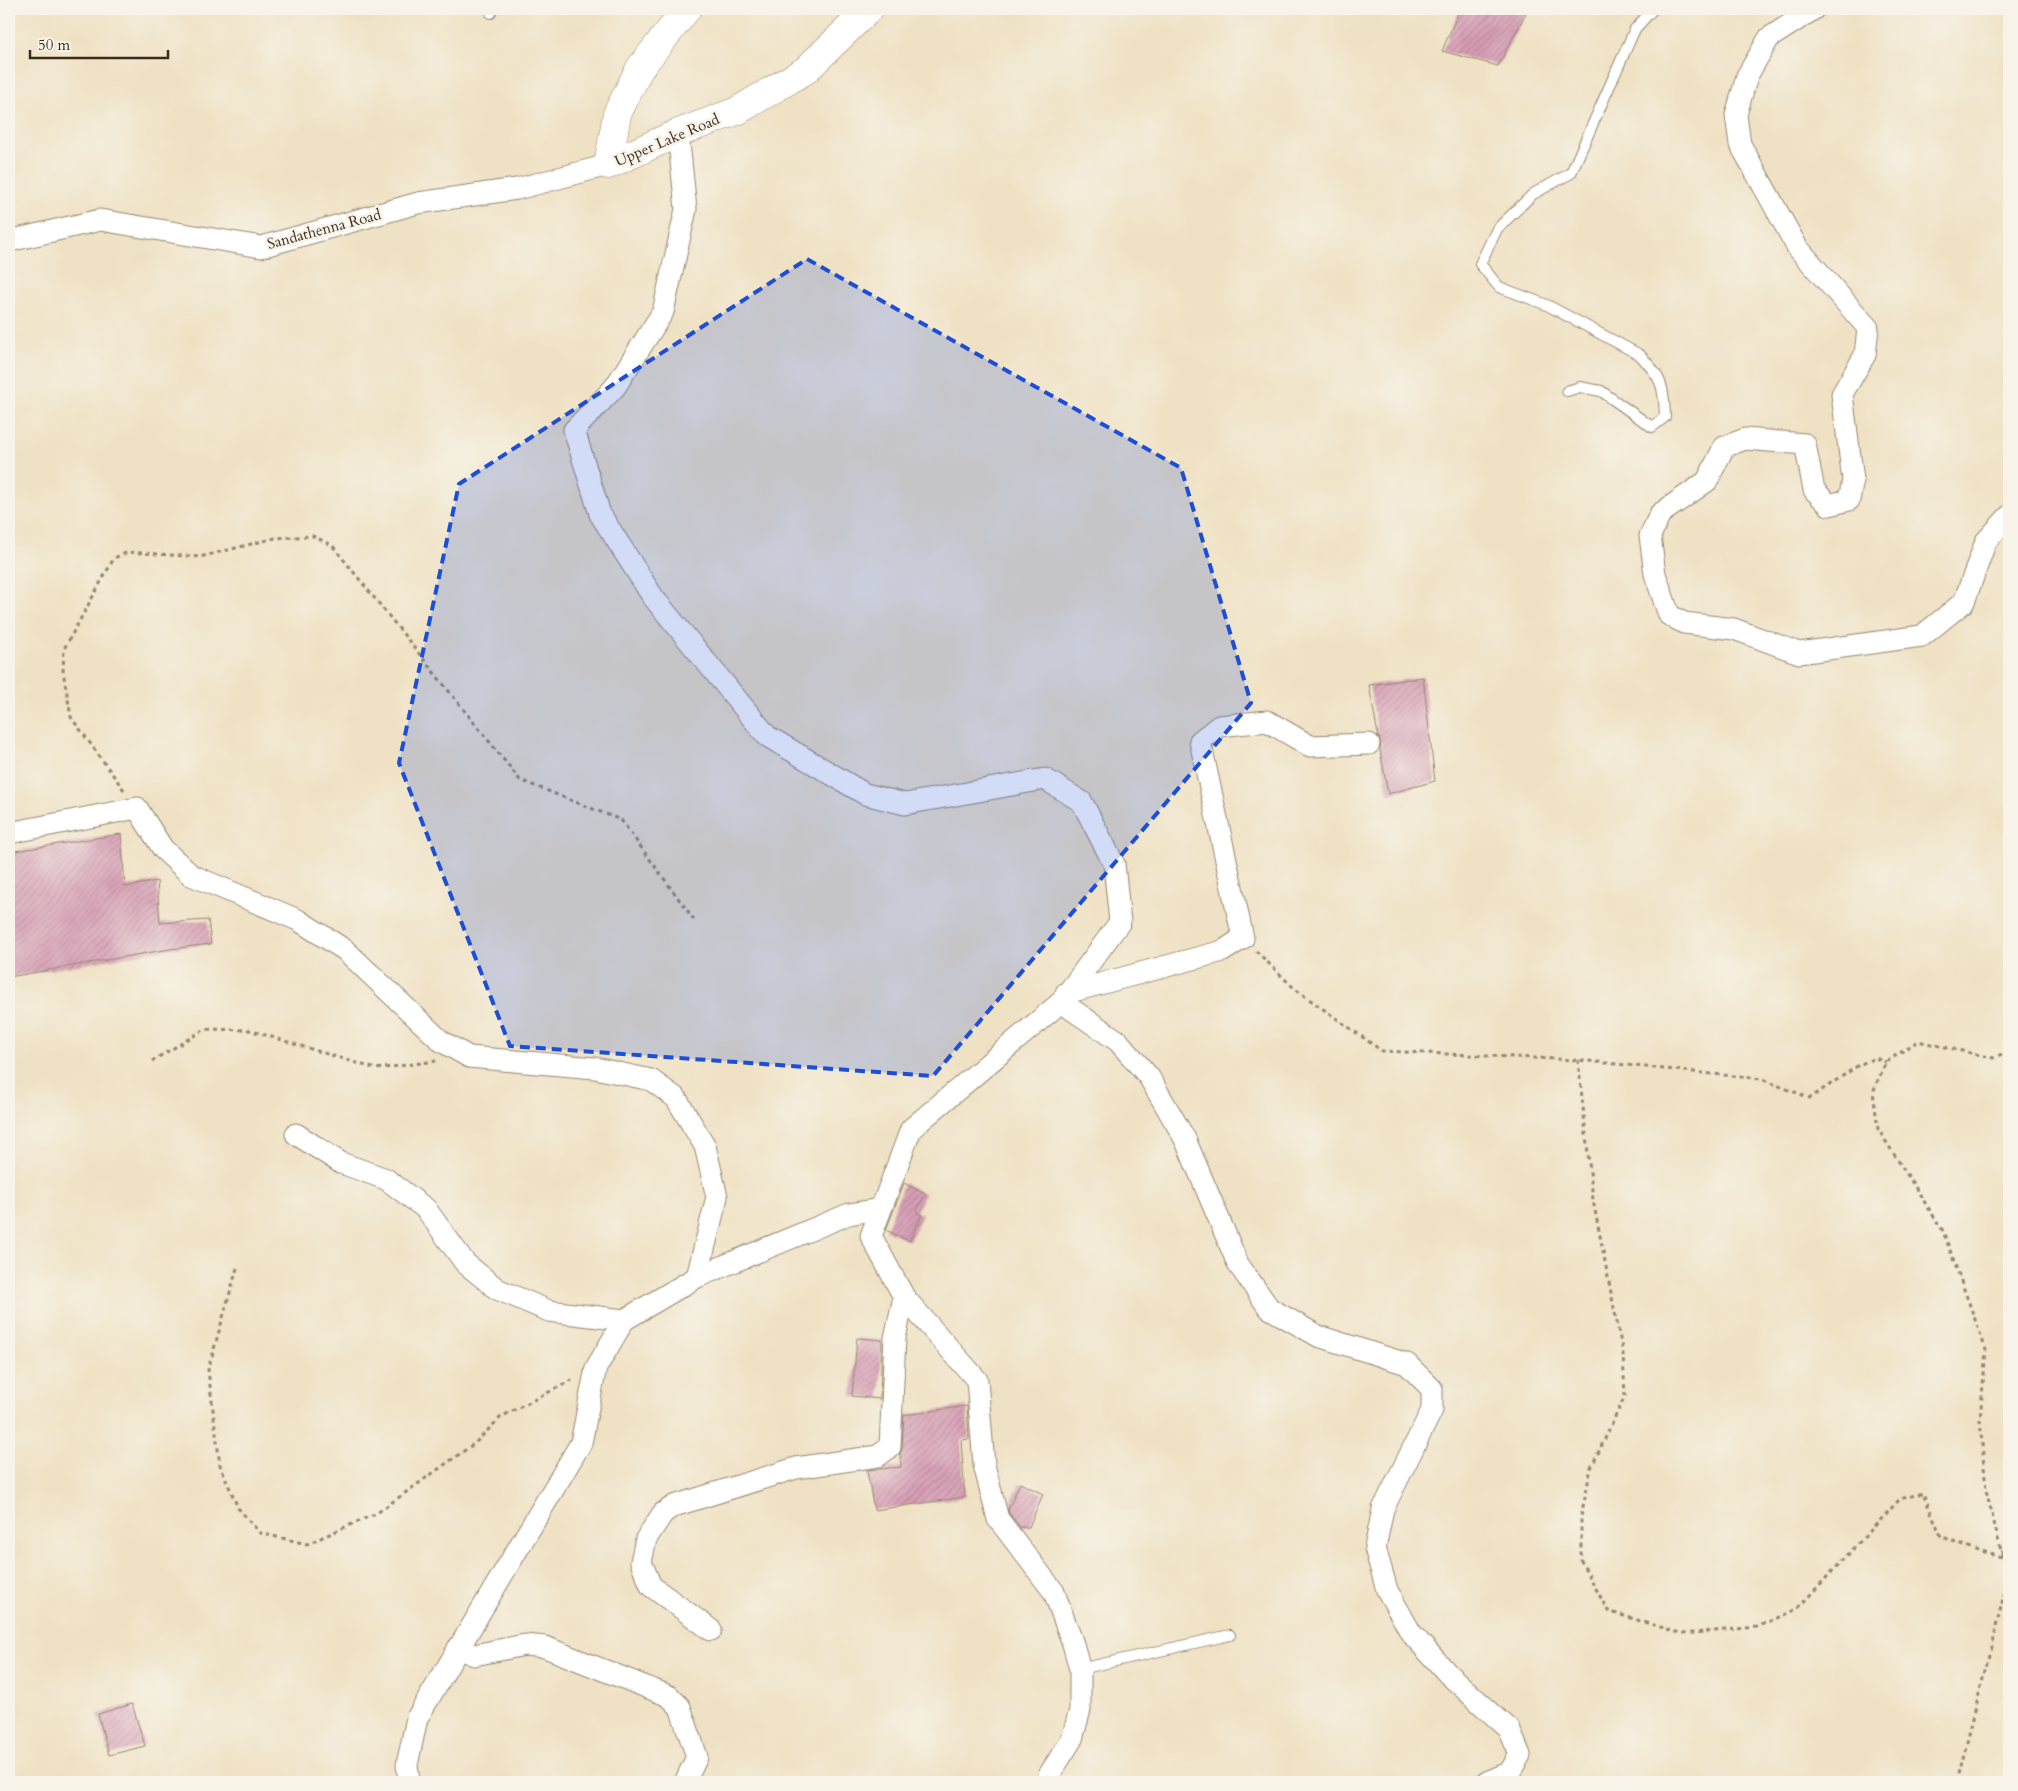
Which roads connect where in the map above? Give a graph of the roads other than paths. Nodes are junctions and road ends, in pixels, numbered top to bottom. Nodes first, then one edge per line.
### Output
1 (687, 9) edge
2 (869, 9) edge
3 (1653, 9) edge
4 (1814, 9) edge
5 (678, 134) junction
6 (608, 165) junction
7 (9, 241) edge
8 (1567, 391) dead end
9 (2009, 516) edge
10 (1368, 744) dead end
11 (9, 833) edge
12 (1064, 997) junction
13 (296, 1134) dead end
14 (880, 1209) junction
15 (697, 1277) junction
16 (904, 1297) junction
17 (624, 1320) junction
18 (711, 1630) dead end
19 (1230, 1635) dead end
20 (458, 1648) junction
21 (1080, 1669) junction
22 (409, 1782) edge
23 (685, 1782) edge
24 (1047, 1782) edge
25 (1487, 1782) edge

1 - 6 street, Upper Lake Road
2 - 5 street, Upper Lake Road
3 - 8 lane
4 - 9 street
5 - 6 street, Upper Lake Road
5 - 12 street
6 - 7 street, Sandathenna Road
10 - 12 street
11 - 15 street
12 - 14 street
12 - 25 street
13 - 17 street
14 - 15 street
14 - 16 street
15 - 17 street
16 - 18 street
16 - 21 street
17 - 20 street
19 - 21 lane
20 - 22 street
20 - 23 street
21 - 24 street

